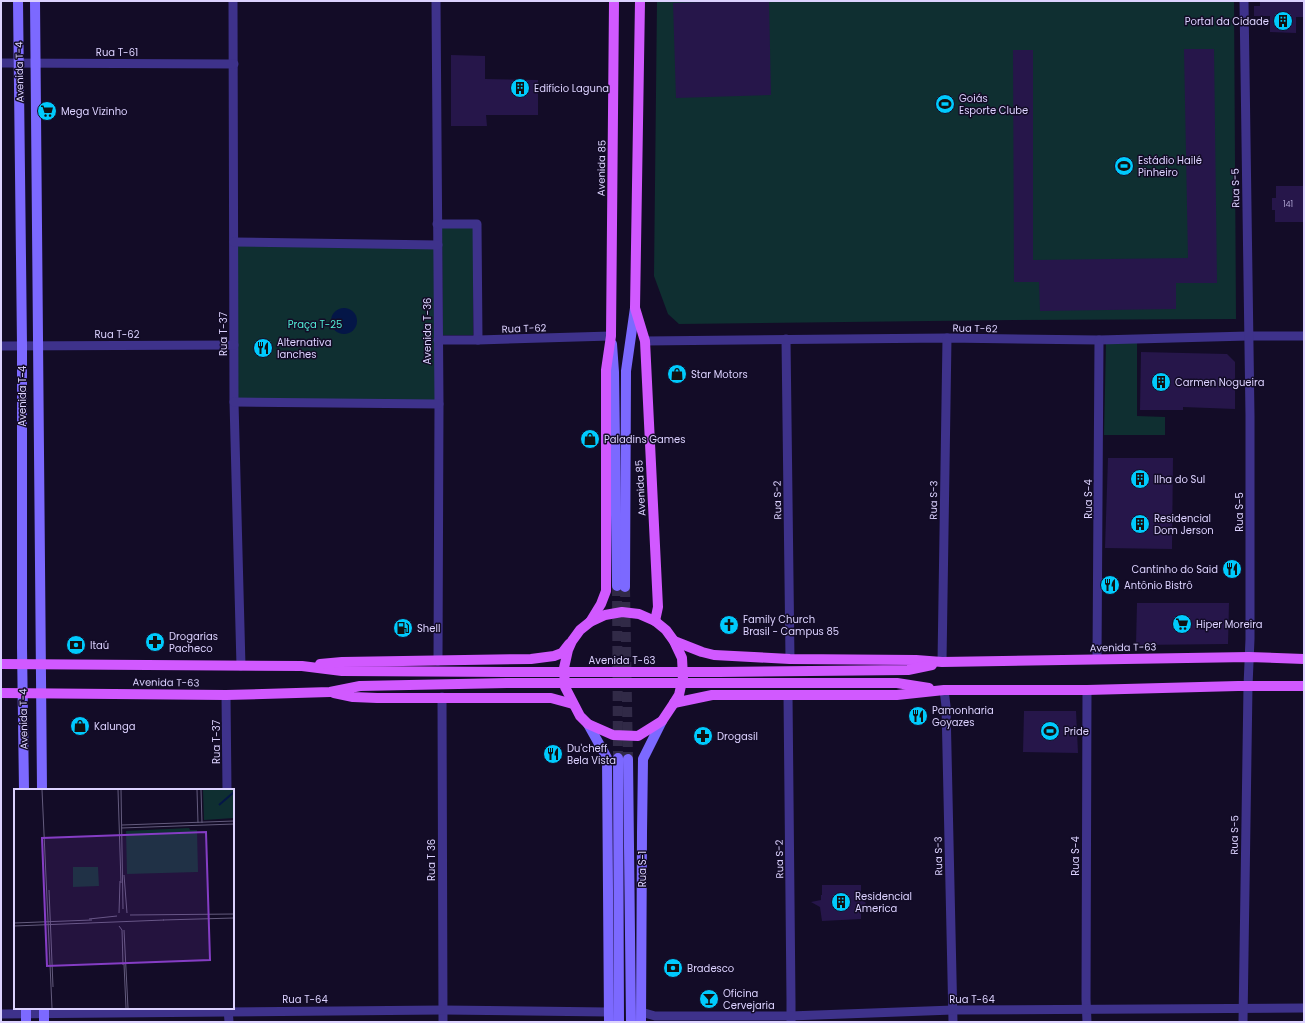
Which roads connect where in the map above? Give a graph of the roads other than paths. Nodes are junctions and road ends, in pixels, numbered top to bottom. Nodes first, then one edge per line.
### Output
1 (18, 1) edge
2 (35, 1) edge
3 (233, 1) edge
4 (436, 1) edge
5 (614, 1) edge
6 (640, 1) edge
7 (1244, 1) edge
8 (1, 63) edge
9 (19, 63) junction
10 (35, 63) junction
11 (234, 64) junction
12 (437, 224) junction
13 (234, 242) junction
14 (438, 245) junction
15 (635, 308) junction
16 (611, 336) junction
17 (1248, 336) junction
18 (1304, 336) edge
19 (946, 338) junction
20 (438, 340) junction
21 (478, 340) junction
22 (786, 340) junction
23 (1099, 340) junction
24 (645, 341) junction
25 (22, 345) junction
26 (234, 345) junction
27 (1, 346) edge
28 (38, 346) junction
29 (234, 402) junction
30 (439, 404) junction
31 (655, 621) junction
32 (590, 622) junction
33 (572, 641) junction
34 (674, 641) junction
35 (1249, 657) junction
36 (790, 659) junction
37 (1097, 659) junction
38 (1304, 659) edge
39 (438, 661) junction
40 (942, 662) junction
41 (1, 664) edge
42 (22, 664) junction
43 (42, 664) junction
44 (240, 666) junction
45 (302, 666) junction
46 (1248, 686) junction
47 (1304, 686) edge
48 (944, 690) junction
49 (1087, 690) junction
50 (1, 692) edge
51 (23, 692) junction
52 (330, 692) junction
53 (41, 693) junction
54 (226, 695) junction
55 (788, 695) junction
56 (442, 698) junction
57 (674, 703) junction
58 (573, 704) junction
59 (662, 721) junction
60 (588, 724) junction
61 (24, 789) edge
62 (42, 789) edge
63 (227, 789) edge
64 (1242, 1008) junction
65 (1304, 1008) edge
66 (228, 1009) edge
67 (442, 1010) junction
68 (953, 1010) junction
69 (1087, 1010) junction
70 (1, 1014) edge
71 (26, 1015) edge
72 (44, 1015) edge
73 (608, 1017) edge
74 (641, 1017) edge
75 (790, 1019) edge
76 (229, 1022) edge
77 (443, 1022) edge
78 (619, 1022) edge
79 (631, 1022) edge
80 (953, 1022) edge
81 (1087, 1022) edge
82 (1243, 1022) edge

1 - 9 main road, Avenida T-4
2 - 10 main road, Avenida T-4
3 - 11 street, Rua T-37
4 - 12 street, Avenida T-36
5 - 16 main road, Avenida 85
6 - 15 main road, Avenida 85
7 - 17 street, Rua S-5
8 - 9 street, Rua T-61
9 - 10 street, Rua T-61
9 - 25 main road, Avenida T-4
10 - 11 street, Rua T-61
10 - 28 main road, Avenida T-4
11 - 13 street, Rua T-37
12 - 14 street, Avenida T-36
12 - 21 street
13 - 14 street
13 - 26 street, Rua T-37
14 - 20 street, Avenida T-36
15 - 16 main road, Avenida 85
15 - 24 main road, Avenida 85
16 - 21 street, Rua T-62
16 - 32 main road, Avenida 85
17 - 18 street, Rua T-62
17 - 23 street, Rua T-62
17 - 35 street, Rua S-5
19 - 22 street, Rua T-62
19 - 23 street, Rua T-62
19 - 40 street, Rua S-3
20 - 21 street, Rua T-62
20 - 30 street, Avenida T-36
22 - 24 street, Rua T-62
22 - 36 street, Rua S-2
23 - 37 street, Rua S-4
24 - 31 main road, Avenida 85
25 - 27 street, Rua T-62
25 - 28 street, Rua T-62
25 - 42 main road, Avenida T-4
26 - 28 street, Rua T-62
26 - 29 street, Rua T-37
28 - 43 main road, Avenida T-4
29 - 30 street
29 - 44 street, Rua T-37
30 - 39 street, Avenida T-36
31 - 32 main road
31 - 34 main road
32 - 33 main road
33 - 39 main road, Avenida T-63
33 - 58 main road
34 - 36 main road, Avenida T-63
34 - 57 main road
35 - 37 main road, Avenida T-63
35 - 38 main road, Avenida T-63
35 - 46 street, Rua S-5
36 - 40 main road, Avenida T-63
37 - 40 main road, Avenida T-63
39 - 45 main road, Avenida T-63
40 - 45 main road, Avenida T-63, bridge
41 - 42 main road, Avenida T-63
42 - 43 main road, Avenida T-63
42 - 51 main road, Avenida T-4
43 - 44 main road, Avenida T-63
43 - 53 main road, Avenida T-4
44 - 45 main road, Avenida T-63
46 - 47 main road, Avenida T-63
46 - 49 main road, Avenida T-63
46 - 64 street, Rua S-5
48 - 49 main road, Avenida T-63
48 - 52 main road, Avenida T-63, bridge
48 - 55 main road, Avenida T-63
48 - 68 street, Rua S-3
49 - 69 street, Rua S-4
50 - 51 main road, Avenida T-63
51 - 53 main road, Avenida T-63
51 - 61 main road, Avenida T-4
52 - 54 main road, Avenida T-63
52 - 56 main road, Avenida T-63
53 - 54 main road, Avenida T-63
53 - 62 main road, Avenida T-4
54 - 63 street, Rua T-37
55 - 57 main road, Avenida T-63
55 - 75 street, Rua S-2
56 - 58 main road, Avenida T-63
56 - 67 street, Rua T 36
57 - 59 main road
58 - 60 main road
59 - 60 main road
59 - 74 main road, Rua S-1
60 - 73 main road
64 - 65 street, Rua T-64
64 - 69 street, Rua T-64
64 - 82 street, Rua S-5
66 - 67 street, Rua T-64
66 - 72 street, Rua T-64
66 - 76 street
67 - 73 street, Rua T-64
67 - 77 street, Rua T 36
68 - 69 street, Rua T-64
68 - 75 street, Rua T-64
68 - 80 street, Rua S-3
69 - 81 street, Rua S-4
70 - 71 street, Rua T-64
71 - 72 street, Rua T-64
74 - 75 street, Rua T-64
78 - 79 main road, Rua S-1

